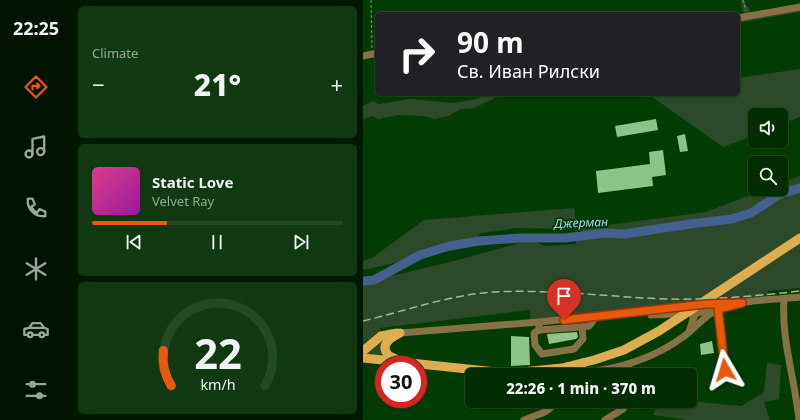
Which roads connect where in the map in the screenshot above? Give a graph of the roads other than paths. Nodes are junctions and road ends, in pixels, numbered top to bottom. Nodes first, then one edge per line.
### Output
1 (800, 7) edge
2 (740, 18) edge
3 (374, 54) edge
4 (363, 56) edge
5 (800, 238) edge
6 (800, 297) edge
7 (785, 299) junction
8 (742, 303) junction
9 (706, 304) junction
10 (718, 309) junction
11 (696, 313) junction
12 (606, 316) junction
13 (596, 317) junction
14 (539, 322) junction
15 (582, 327) junction
16 (539, 330) junction
17 (400, 333) junction
18 (689, 333) junction
19 (363, 351) edge
20 (363, 358) edge
21 (583, 363) junction
22 (628, 364) junction
23 (437, 365) junction
24 (465, 368) edge
25 (562, 368) edge
26 (578, 368) edge
27 (611, 368) edge
28 (629, 368) edge
29 (725, 370) dead end
30 (552, 408) edge
31 (624, 408) edge
32 (524, 420) edge
33 (605, 420) edge
34 (799, 420) edge

1 - 2 street
3 - 4 street
5 - 21 main road
6 - 7 street
7 - 8 street
7 - 34 street
8 - 9 street
8 - 10 street
9 - 11 street
9 - 12 street
10 - 11 street
10 - 18 street
10 - 29 street
11 - 12 street
11 - 18 street
12 - 13 street
13 - 14 street
13 - 15 street
14 - 16 street
14 - 17 street
15 - 16 street
15 - 16 street
17 - 19 main road
17 - 23 main road
18 - 22 street
20 - 23 main road
21 - 25 main road
21 - 26 main road
22 - 27 street
22 - 28 street
23 - 24 main road
30 - 32 street
31 - 33 street

